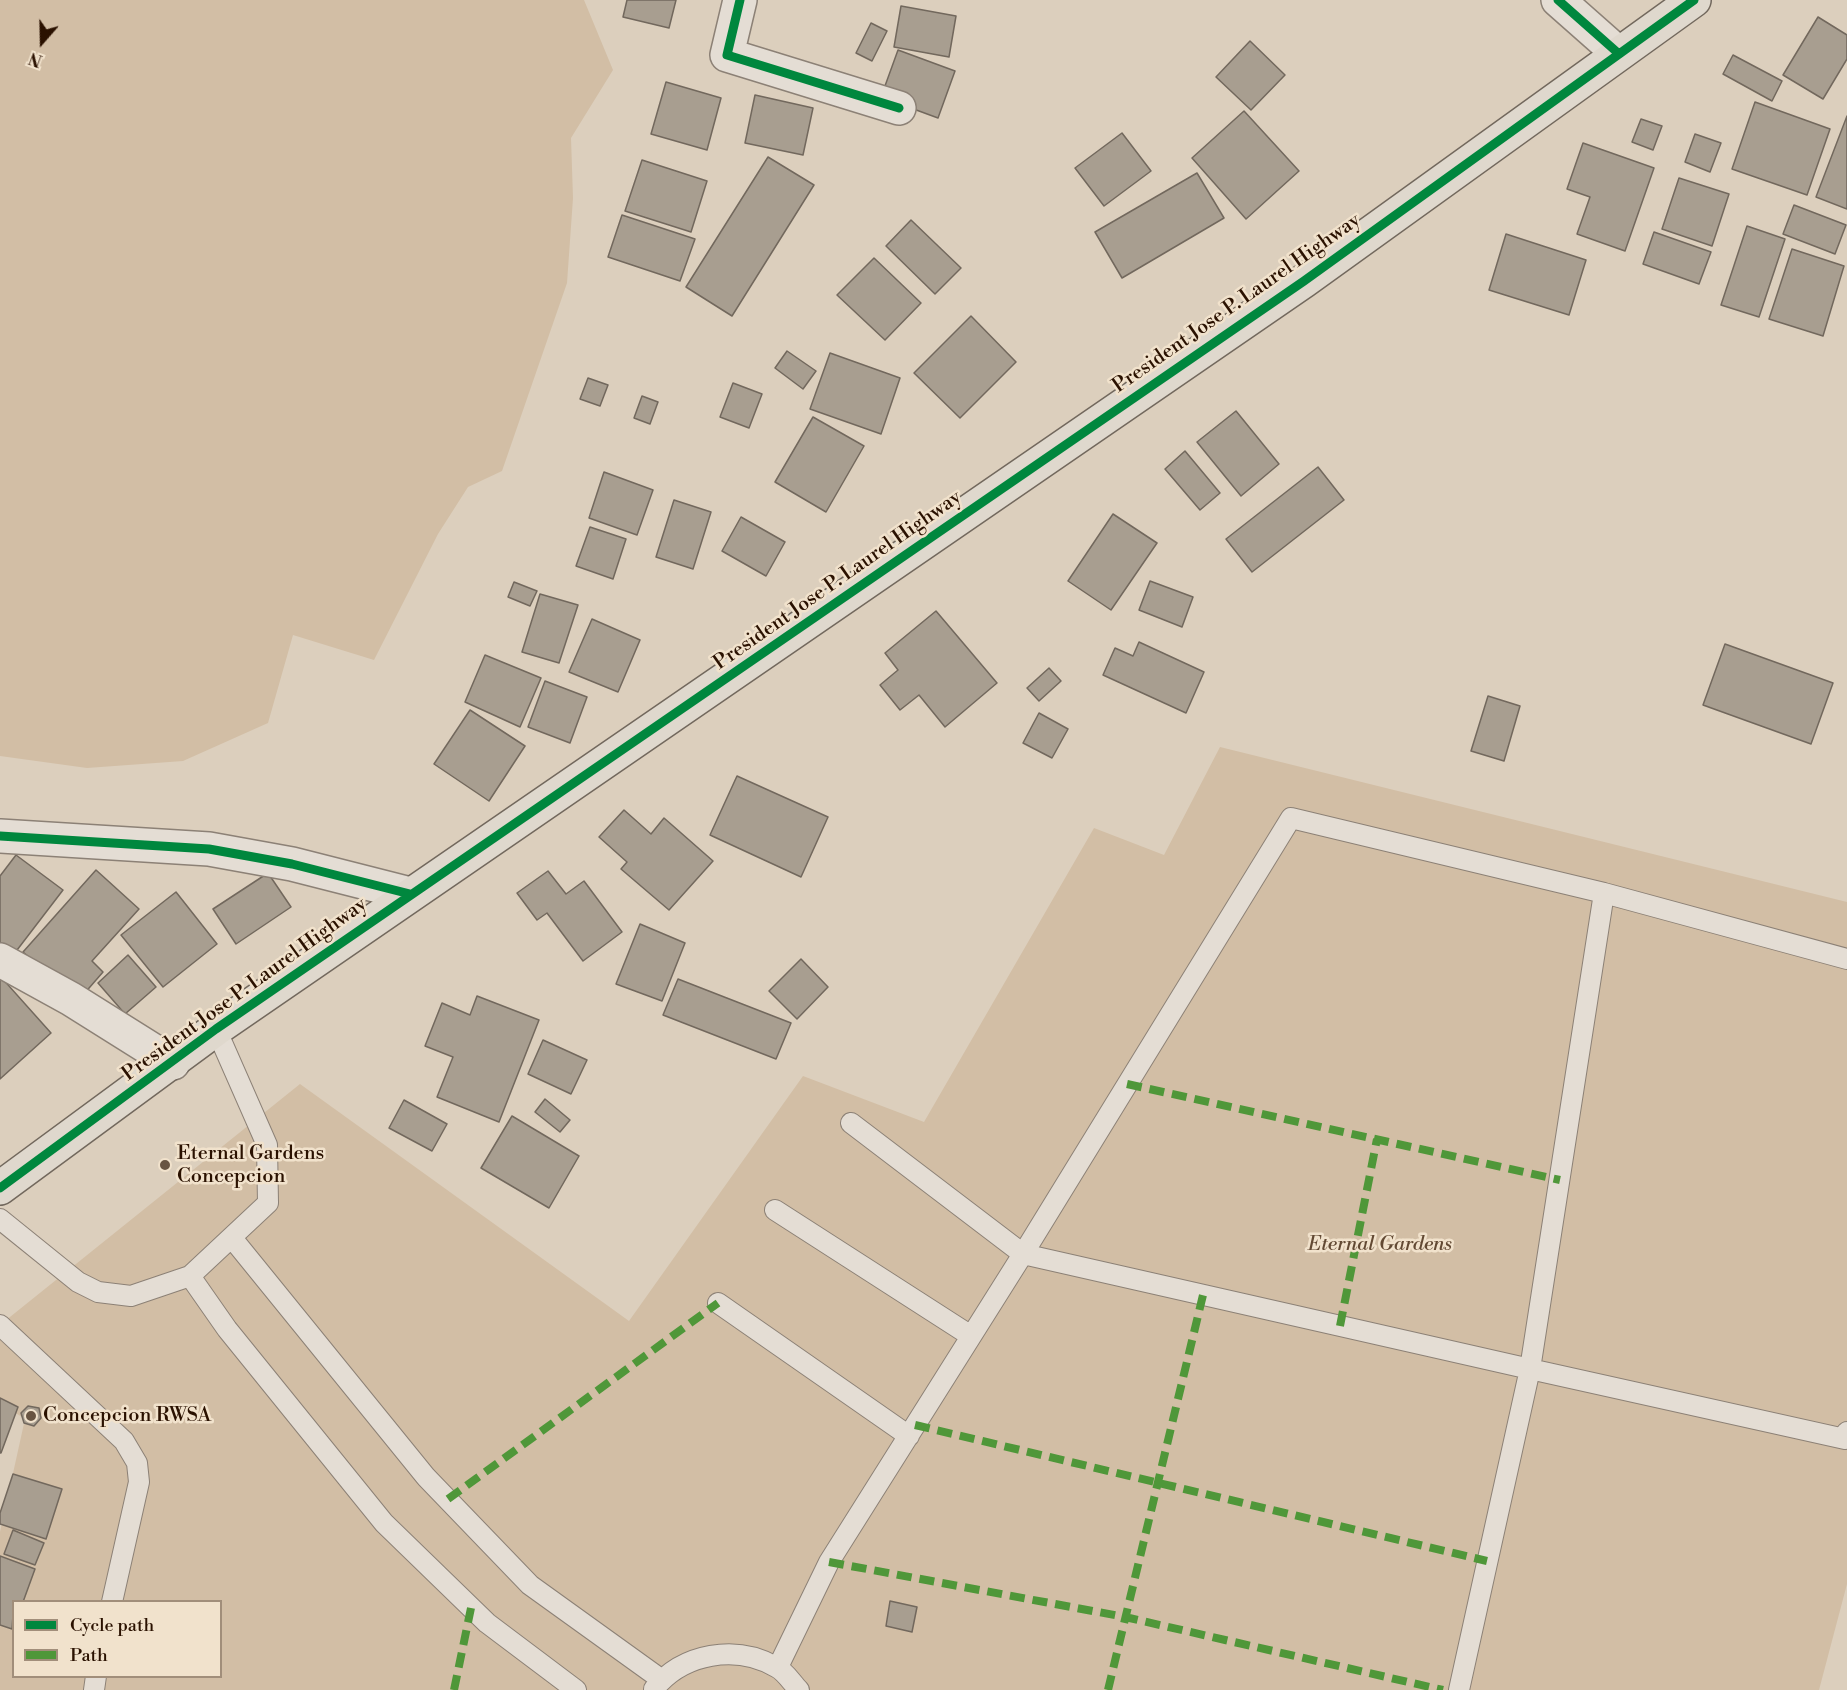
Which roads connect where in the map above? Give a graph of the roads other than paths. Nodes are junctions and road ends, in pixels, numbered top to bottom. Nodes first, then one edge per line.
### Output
1 (740, 0) edge
2 (1557, 0) edge
3 (1694, 0) edge
4 (1618, 53) junction
5 (900, 108) dead end
6 (0, 836) edge
7 (1604, 893) junction
8 (410, 894) junction
9 (1847, 959) edge
10 (0, 960) edge
11 (216, 1029) junction
12 (173, 1063) junction
13 (851, 1123) dead end
14 (0, 1188) edge
15 (775, 1210) dead end
16 (0, 1219) edge
17 (232, 1238) junction
18 (1023, 1254) junction
19 (190, 1276) junction
20 (718, 1303) dead end
21 (0, 1325) edge
22 (971, 1336) junction
23 (1530, 1370) junction
24 (1847, 1432) edge
25 (909, 1436) junction
26 (112, 1600) edge
27 (778, 1667) junction
28 (657, 1685) edge
29 (576, 1690) edge
30 (799, 1690) edge
31 (1459, 1690) edge

1 - 5 street
2 - 4 street
3 - 4 highway, President Jose P. Laurel Highway
4 - 8 highway, President Jose P. Laurel Highway
6 - 8 street
7 - 9 lane
7 - 18 lane
7 - 23 lane
8 - 11 highway, President Jose P. Laurel Highway
10 - 12 street
11 - 12 highway, President Jose P. Laurel Highway
11 - 17 lane
12 - 14 highway, President Jose P. Laurel Highway
13 - 18 lane
15 - 22 lane
16 - 19 lane
17 - 19 lane
17 - 28 lane
18 - 22 lane
18 - 23 lane
19 - 29 lane
20 - 25 lane
21 - 26 lane
22 - 25 lane
23 - 24 lane
23 - 31 lane
25 - 27 lane
27 - 28 lane
27 - 30 lane

